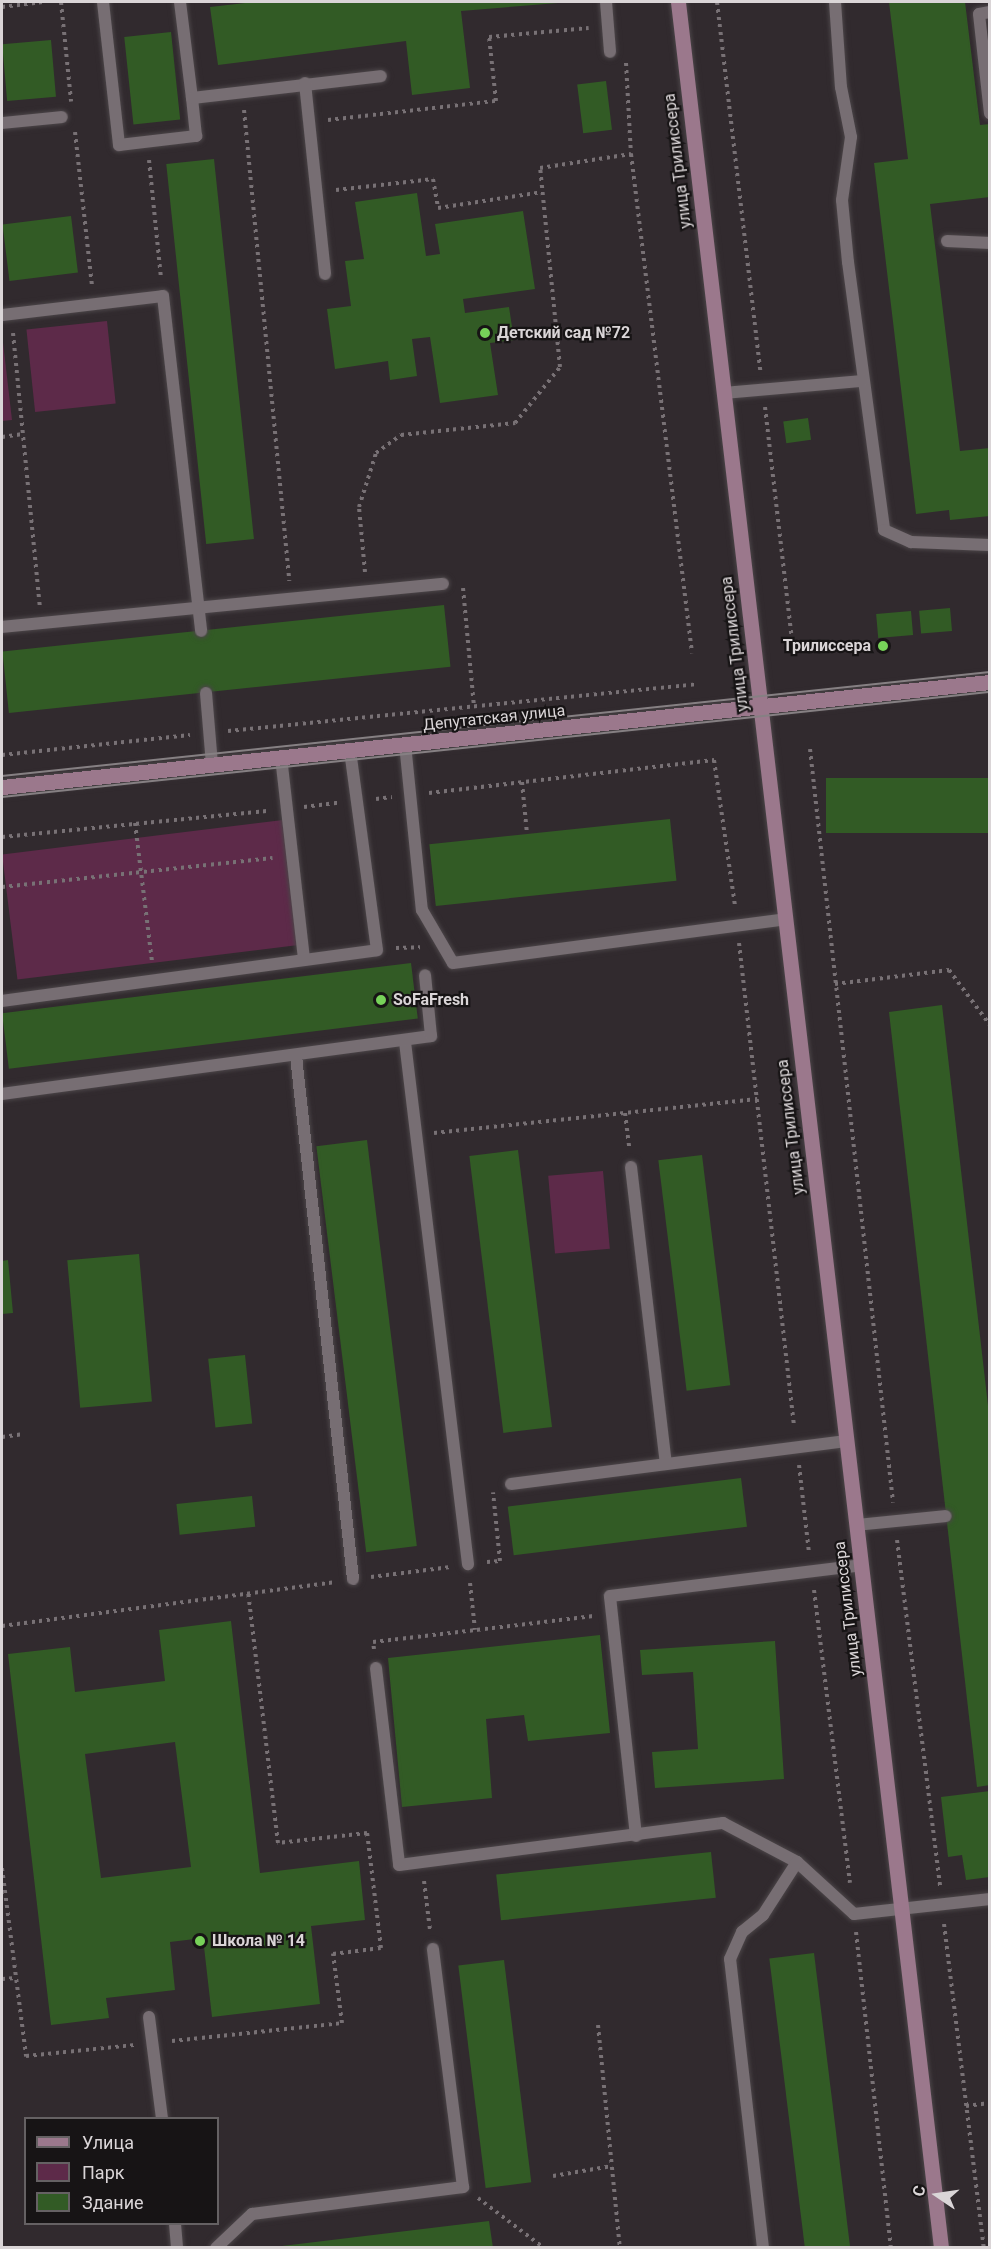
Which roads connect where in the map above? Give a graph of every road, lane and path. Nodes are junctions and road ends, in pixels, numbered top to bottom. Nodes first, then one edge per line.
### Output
1 (42, 2) edge
2 (61, 2) edge
3 (103, 2) edge
4 (180, 2) edge
5 (606, 2) edge
6 (678, 2) edge
7 (717, 2) edge
8 (835, 2) edge
9 (2, 8) edge
10 (990, 12) edge
11 (608, 27) junction
12 (610, 52) dead end
13 (626, 60) dead end
14 (381, 76) dead end
15 (305, 83) junction
16 (242, 92) junction
17 (192, 98) junction
18 (72, 105) dead end
19 (990, 113) edge
20 (62, 117) dead end
21 (309, 122) junction
22 (2, 123) edge
23 (74, 128) dead end
24 (147, 142) junction
25 (631, 154) junction
26 (316, 192) junction
27 (542, 192) junction
28 (947, 241) dead end
29 (990, 243) edge
30 (325, 274) dead end
31 (163, 296) junction
32 (94, 304) junction
33 (6, 314) edge
34 (862, 381) junction
35 (763, 390) junction
36 (724, 393) junction
37 (23, 434) junction
38 (2, 437) edge
39 (990, 545) edge
40 (443, 584) joint
41 (368, 592) junction
42 (291, 599) junction
43 (199, 608) junction
44 (41, 623) junction
45 (2, 627) edge
46 (201, 631) dead end
47 (792, 639) dead end
48 (692, 653) dead end
49 (990, 682) edge
50 (698, 684) dead end
51 (206, 693) dead end
52 (474, 706) junction
53 (761, 708) junction
54 (209, 733) junction
55 (405, 744) junction
56 (350, 750) junction
57 (2, 755) edge
58 (281, 757) junction
59 (714, 760) dead end
60 (212, 765) junction
61 (522, 782) dead end
62 (2, 787) edge
63 (135, 823) dead end
64 (527, 834) dead end
65 (285, 857) dead end
66 (141, 873) junction
67 (2, 887) edge
68 (785, 919) junction
69 (737, 925) junction
70 (377, 950) junction
71 (304, 960) junction
72 (424, 975) joint
73 (154, 980) junction
74 (834, 984) dead end
75 (2, 1001) edge
76 (990, 1025) edge
77 (405, 1042) junction
78 (296, 1056) junction
79 (2, 1094) edge
80 (757, 1099) junction
81 (625, 1113) junction
82 (416, 1135) junction
83 (631, 1167) joint
84 (24, 1434) dead end
85 (2, 1437) edge
86 (846, 1441) junction
87 (796, 1448) junction
88 (666, 1464) junction
89 (511, 1484) joint
90 (946, 1516) dead end
91 (856, 1525) junction
92 (468, 1564) junction
93 (861, 1565) junction
94 (812, 1573) junction
95 (353, 1579) junction
96 (249, 1593) junction
97 (612, 1614) junction
98 (2, 1626) edge
99 (475, 1630) junction
100 (376, 1668) joint
101 (636, 1836) junction
102 (422, 1862) junction
103 (797, 1862) junction
104 (2, 1868) edge
105 (990, 1899) edge
106 (901, 1910) junction
107 (854, 1914) junction
108 (433, 1949) joint
109 (16, 1978) junction
110 (2, 1979) edge
111 (149, 2017) dead end
112 (597, 2025) dead end
113 (153, 2043) junction
114 (990, 2103) edge
115 (966, 2106) dead end
116 (162, 2117) edge
117 (612, 2166) junction
118 (553, 2176) dead end
119 (463, 2187) junction
120 (175, 2225) edge
121 (177, 2247) edge
122 (216, 2247) edge
123 (544, 2247) edge
124 (621, 2247) edge
125 (763, 2247) edge
126 (891, 2247) edge
127 (941, 2247) edge

1 - 9 path
2 - 18 path
3 - 24 lane
4 - 17 lane
5 - 11 lane
6 - 36 street, улица Трилиссера
7 - 35 path
8 - 34 lane
10 - 19 lane
11 - 12 lane
11 - 21 path
13 - 25 path
14 - 15 lane
15 - 16 lane
15 - 21 lane
16 - 17 lane
16 - 42 path
17 - 24 lane
20 - 22 lane
21 - 26 lane
23 - 32 path
24 - 31 path
25 - 27 path
25 - 48 path
26 - 27 path
26 - 30 lane
27 - 41 path
28 - 29 lane
31 - 32 lane
31 - 43 lane
32 - 33 lane
33 - 37 path
34 - 35 lane
34 - 39 lane
35 - 36 lane
35 - 47 path
36 - 53 street, улица Трилиссера
37 - 38 path
37 - 44 path
40 - 41 lane
40 - 52 path
41 - 42 lane
42 - 43 lane
43 - 44 lane
43 - 46 lane
44 - 45 lane
49 - 53 street, Депутатская улица
50 - 52 path
51 - 54 lane
52 - 54 path
53 - 55 street, Депутатская улица
53 - 68 street, улица Трилиссера
54 - 57 path
54 - 60 lane
55 - 56 street, Депутатская улица
55 - 69 lane
56 - 58 street, Депутатская улица
56 - 70 lane
58 - 60 street, Депутатская улица
58 - 71 lane
59 - 69 path
60 - 62 street, Депутатская улица
61 - 64 path
63 - 66 path
65 - 66 path
66 - 67 path
66 - 73 path
68 - 69 lane
68 - 86 street, улица Трилиссера
69 - 80 path
70 - 71 lane
70 - 72 path
71 - 73 lane
72 - 77 lane
73 - 75 lane
74 - 76 path
77 - 78 lane
77 - 82 lane
78 - 79 lane
78 - 95 lane
80 - 81 path
80 - 87 path
81 - 82 path
81 - 83 path
82 - 92 lane
83 - 88 lane
84 - 85 path
86 - 87 lane
86 - 91 street, улица Трилиссера
87 - 88 lane
87 - 94 path
88 - 89 lane
89 - 92 path
90 - 91 lane
91 - 93 street, улица Трилиссера
92 - 95 path
92 - 99 path
93 - 94 lane
93 - 106 street, улица Трилиссера
94 - 97 lane
94 - 107 path
95 - 96 path
96 - 98 path
96 - 113 path
97 - 99 path
97 - 101 lane
99 - 100 path
100 - 102 lane
101 - 102 lane
101 - 103 lane
102 - 108 path
103 - 107 lane
103 - 125 lane
104 - 109 path
105 - 106 lane
106 - 107 lane
106 - 127 street, улица Трилиссера
107 - 126 path
108 - 119 lane
109 - 110 path
109 - 113 path
111 - 113 lane
112 - 117 path
113 - 116 lane
114 - 115 path
117 - 118 path
117 - 124 path
119 - 122 lane
119 - 123 path
120 - 121 lane

